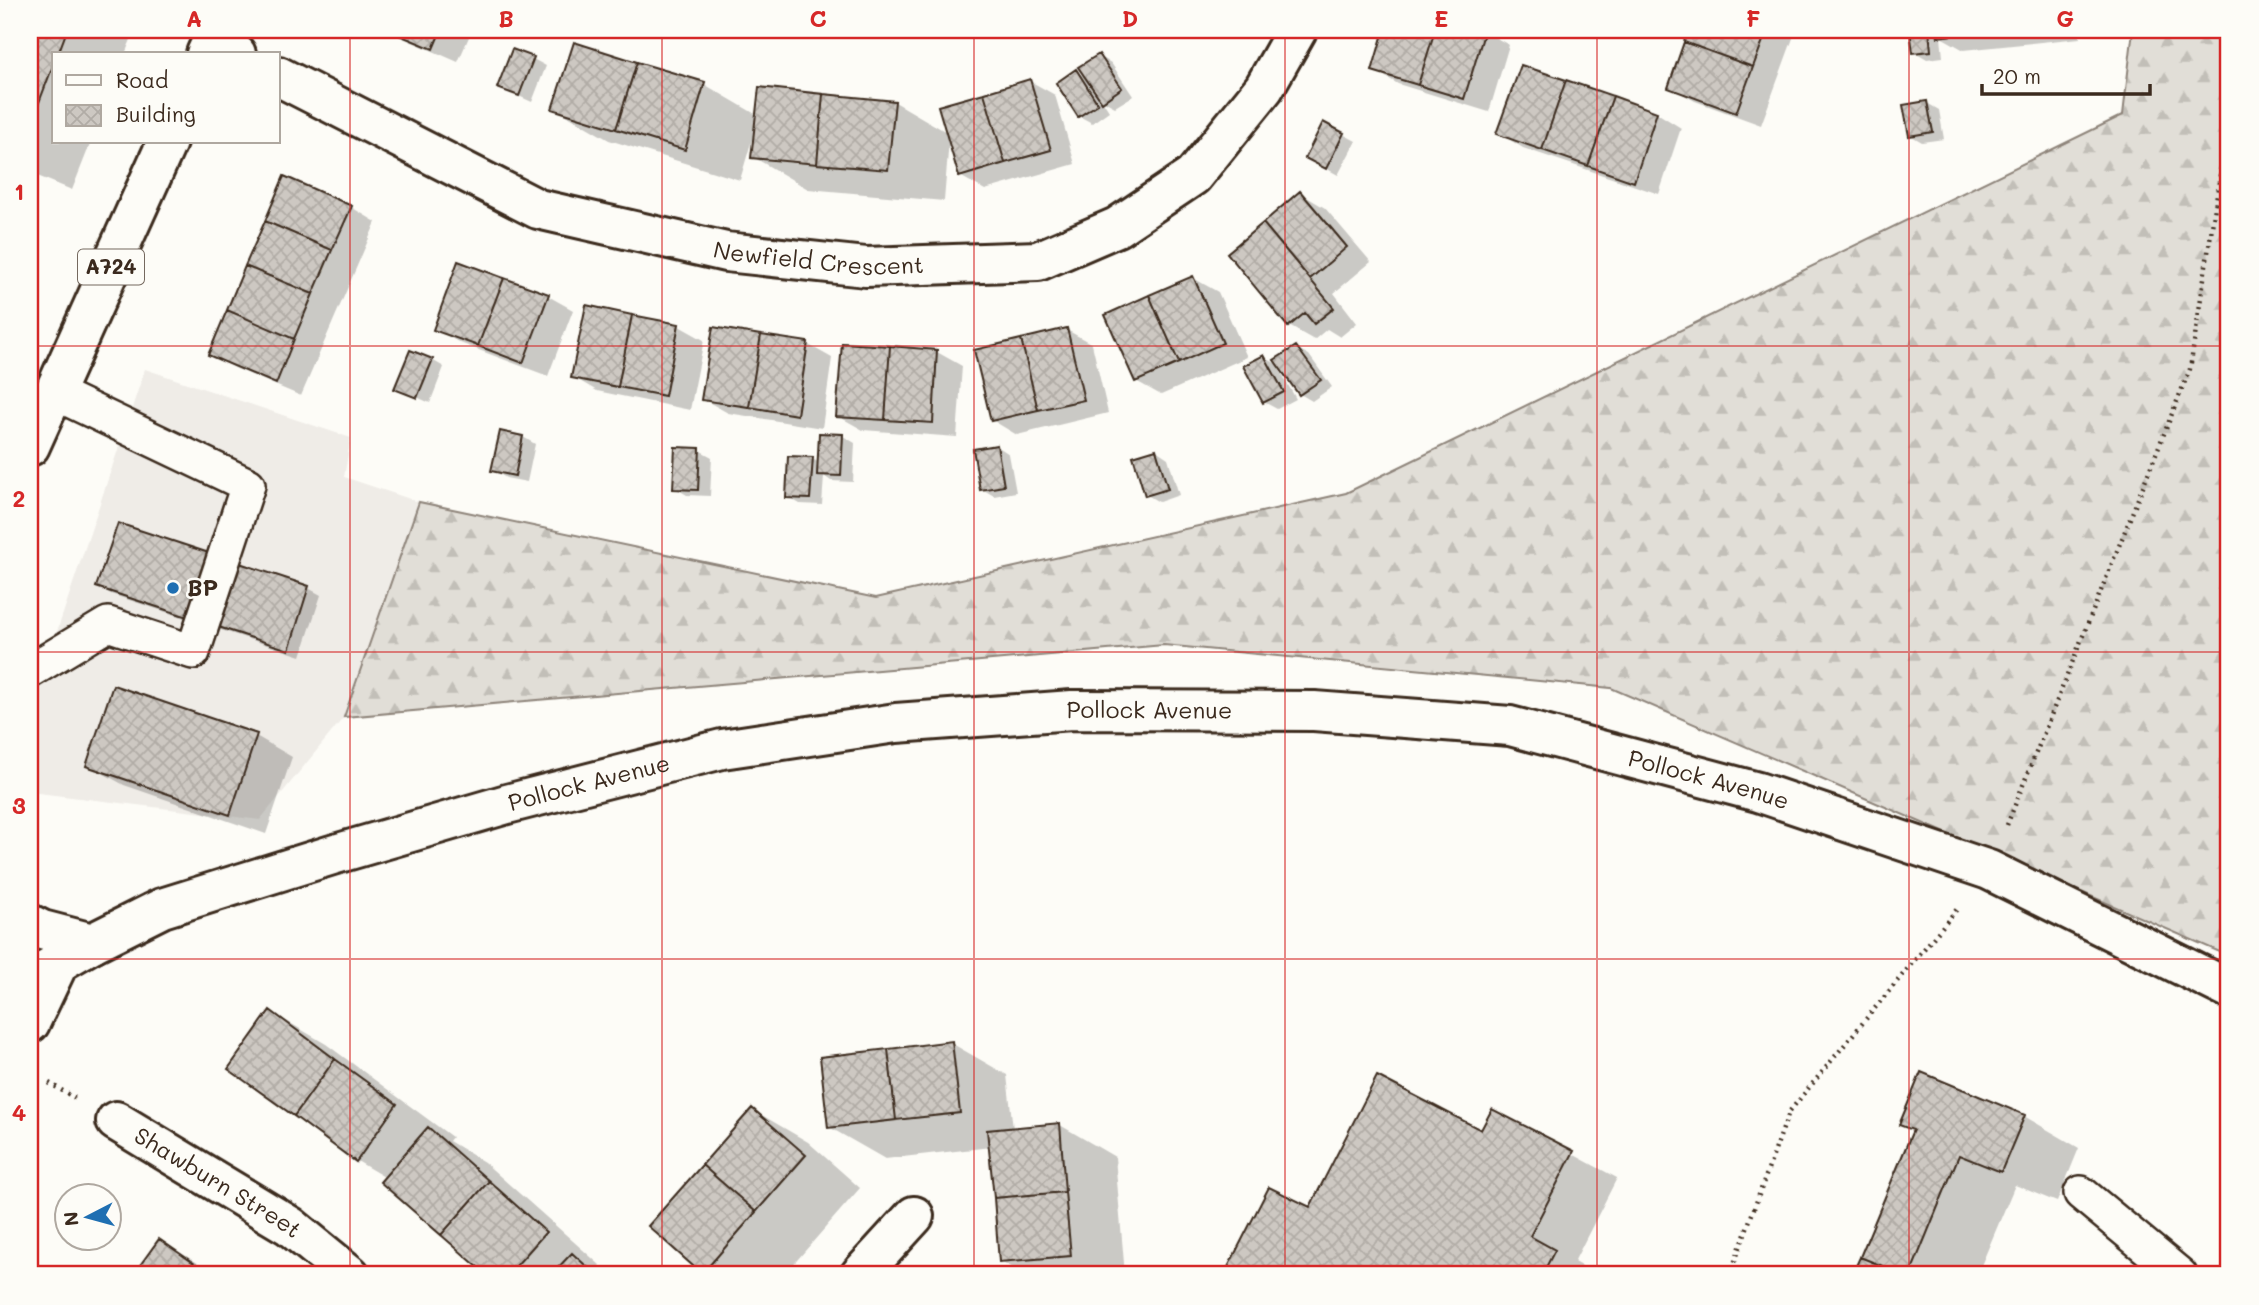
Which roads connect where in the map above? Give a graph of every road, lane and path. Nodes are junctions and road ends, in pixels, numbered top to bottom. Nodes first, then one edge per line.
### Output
1 (1297, 30) edge
2 (280, 77) edge
3 (2229, 117) edge
4 (166, 144) edge
5 (53, 392) junction
6 (30, 446) edge
7 (30, 671) edge
8 (1989, 870) junction
9 (30, 924) edge
10 (92, 943) junction
11 (44, 970) edge
12 (2229, 989) edge
13 (30, 1023) edge
14 (116, 1121) dead end
15 (2081, 1193) dead end
16 (914, 1216) dead end
17 (350, 1275) edge
18 (860, 1275) edge
19 (1730, 1275) edge
20 (2180, 1275) edge

1 - 2 street, Newfield Crescent
3 - 8 path
4 - 5 street, A724
5 - 6 street, A724
5 - 7 lane
8 - 10 street, Pollock Avenue
8 - 12 street, Pollock Avenue
8 - 19 path
9 - 10 street
10 - 11 street, Pollock Avenue
11 - 13 street, Pollock Avenue
14 - 17 street, Shawburn Street
15 - 20 lane
16 - 18 street

